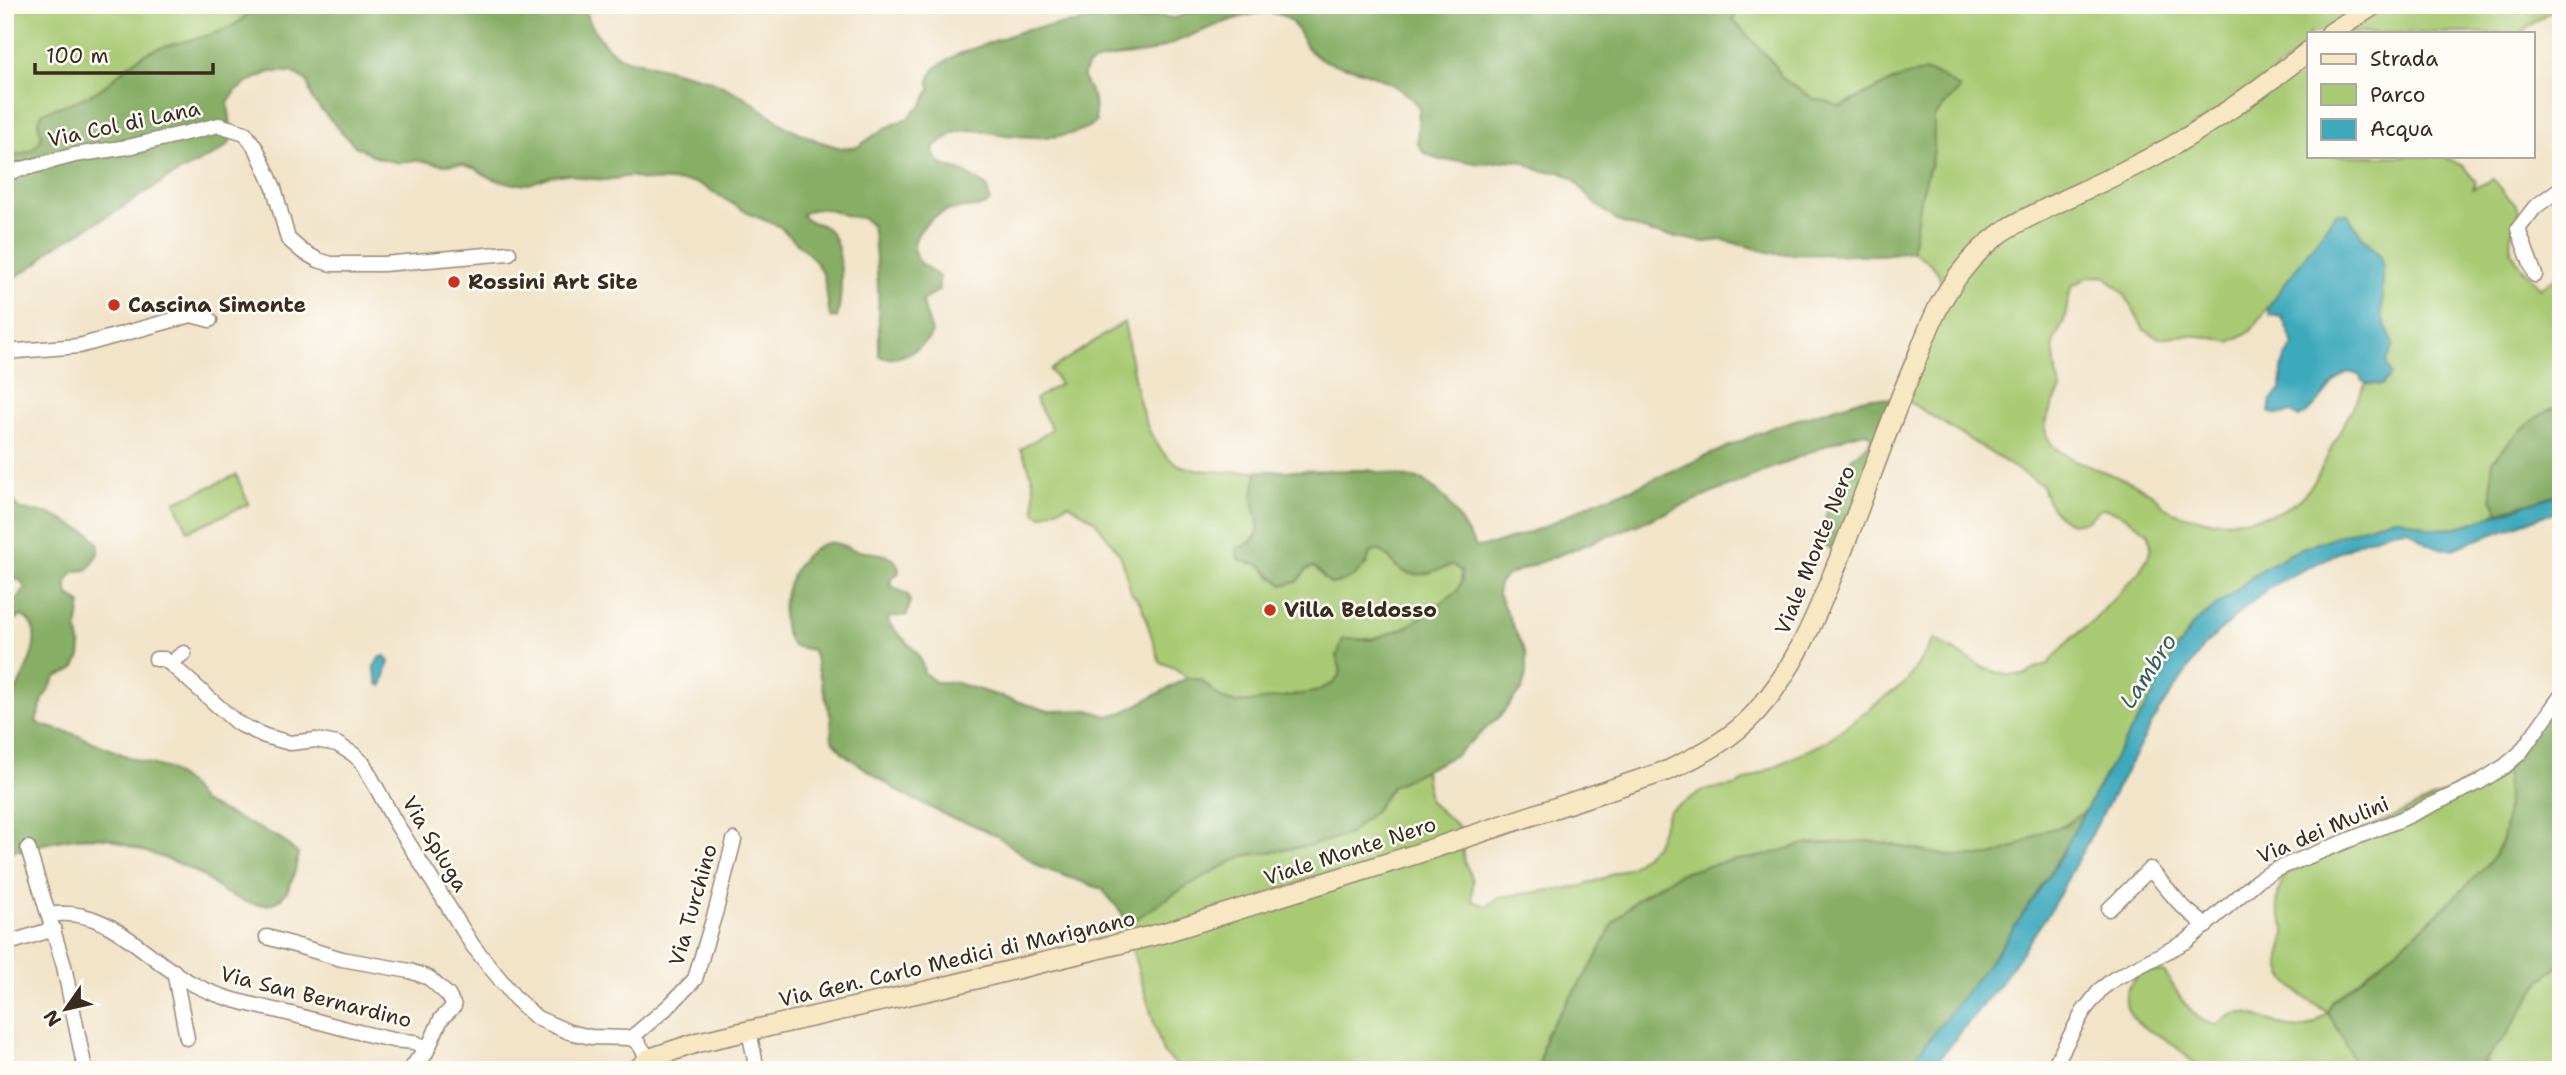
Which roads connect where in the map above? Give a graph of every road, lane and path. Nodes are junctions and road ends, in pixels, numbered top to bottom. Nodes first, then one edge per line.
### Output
1 (2374, 5) edge
2 (2333, 32) edge
3 (2307, 53) edge
4 (5, 170) edge
5 (2561, 188) edge
6 (509, 253) dead end
7 (2535, 275) dead end
8 (210, 320) dead end
9 (5, 352) edge
10 (184, 653) dead end
11 (156, 659) dead end
12 (173, 666) junction
13 (2561, 696) edge
14 (734, 840) dead end
15 (28, 848) dead end
16 (2109, 909) dead end
17 (52, 922) junction
18 (2206, 926) junction
19 (1163, 933) joint
20 (267, 937) dead end
21 (5, 944) edge
22 (174, 971) junction
23 (755, 1029) junction
24 (187, 1038) dead end
25 (631, 1038) junction
26 (426, 1048) junction
27 (644, 1066) edge
28 (85, 1070) edge
29 (410, 1070) edge
30 (422, 1070) edge
31 (757, 1070) edge
32 (2052, 1070) edge

1 - 2 street
3 - 19 street, Viale Monte Nero
4 - 6 street, Via Col di Lana
5 - 7 street
8 - 9 street
10 - 12 street
11 - 12 street, Via Spluga
12 - 25 street, Via Spluga
13 - 18 street, Via dei Mulini
14 - 25 street, Via Turchino
15 - 17 street
16 - 18 street
17 - 21 street, Via San Bernardino
17 - 22 street, Via San Bernardino
17 - 28 street
18 - 32 street, Via dei Mulini
19 - 23 street, Via Gen. Carlo Medici di Marignano
20 - 26 street, Via San Bernardino
22 - 24 street
22 - 26 street, Via San Bernardino
23 - 27 street, Via Gen. Carlo Medici di Marignano
23 - 31 street
25 - 27 street
26 - 29 street, Via San Bernardino
26 - 30 street, Via San Bernardino

